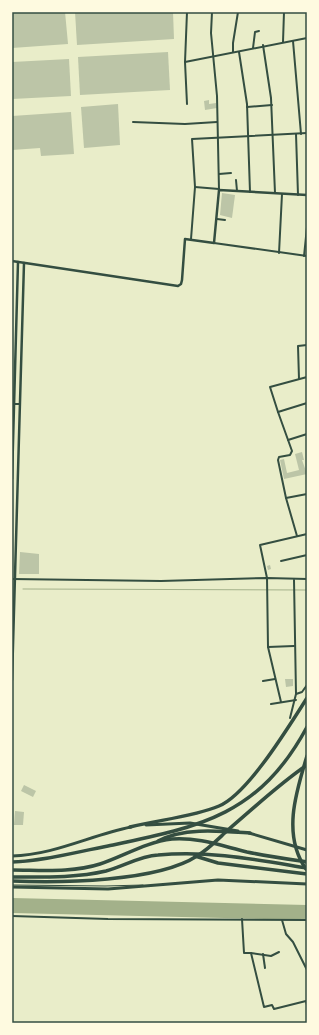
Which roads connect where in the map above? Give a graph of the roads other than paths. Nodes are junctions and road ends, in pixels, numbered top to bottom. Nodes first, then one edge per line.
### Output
1 (187, 12) edge
2 (212, 12) edge
3 (238, 12) edge
4 (284, 12) edge
5 (260, 31) dead end
6 (307, 38) edge
7 (293, 41) junction
8 (283, 42) junction
9 (263, 45) junction
10 (253, 48) junction
11 (239, 52) junction
12 (233, 53) junction
13 (214, 57) junction
14 (185, 62) junction
15 (187, 104) dead end
16 (272, 105) junction
17 (247, 107) junction
18 (133, 122) dead end
19 (217, 122) junction
20 (296, 134) junction
21 (301, 134) junction
22 (307, 134) edge
23 (273, 135) junction
24 (248, 136) junction
25 (217, 137) junction
26 (231, 173) dead end
27 (219, 174) junction
28 (236, 180) dead end
29 (195, 187) junction
30 (219, 190) junction
31 (237, 191) junction
32 (250, 192) junction
33 (275, 194) junction
34 (282, 194) junction
35 (298, 195) junction
36 (307, 195) edge
37 (217, 219) junction
38 (225, 220) dead end
39 (307, 227) edge
40 (191, 239) junction
41 (214, 243) junction
42 (278, 253) junction
43 (304, 256) junction
44 (307, 256) edge
45 (12, 261) edge
46 (18, 262) junction
47 (24, 263) junction
48 (307, 345) edge
49 (15, 368) junction
50 (21, 369) junction
51 (307, 378) edge
52 (299, 379) junction
53 (307, 403) edge
54 (13, 404) edge
55 (20, 404) junction
56 (278, 412) junction
57 (307, 434) edge
58 (288, 440) junction
59 (12, 479) edge
60 (307, 494) edge
61 (286, 498) junction
62 (307, 534) edge
63 (12, 536) edge
64 (16, 536) junction
65 (297, 536) junction
66 (307, 555) edge
67 (281, 561) dead end
68 (267, 578) junction
69 (13, 579) edge
70 (307, 579) edge
71 (294, 580) junction
72 (13, 592) edge
73 (294, 646) junction
74 (268, 647) junction
75 (275, 679) junction
76 (12, 680) edge
77 (263, 681) dead end
78 (307, 684) edge
79 (296, 694) junction
80 (307, 698) edge
81 (296, 700) junction
82 (281, 702) junction
83 (271, 704) dead end
84 (290, 718) dead end
85 (307, 728) edge
86 (307, 756) edge
87 (307, 765) edge
88 (130, 827) junction
89 (250, 833) junction
90 (155, 842) junction
91 (307, 850) edge
92 (188, 854) junction
93 (12, 856) edge
94 (12, 862) edge
95 (307, 862) edge
96 (307, 869) edge
97 (12, 870) edge
98 (307, 874) edge
99 (12, 876) edge
100 (12, 882) edge
101 (307, 884) edge
102 (12, 886) edge
103 (12, 916) edge
104 (242, 919) junction
105 (282, 920) junction
106 (307, 920) edge
107 (279, 952) dead end
108 (252, 953) junction
109 (263, 954) junction
110 (307, 963) edge
111 (304, 964) junction
112 (265, 968) dead end
113 (307, 970) edge
114 (307, 1006) edge

1 - 14 street
2 - 13 street
3 - 12 street
4 - 8 street
5 - 10 street
6 - 7 street
7 - 8 street
7 - 21 street
8 - 9 street
9 - 10 street
9 - 16 street
10 - 11 street
11 - 12 street
11 - 17 street
12 - 13 street
13 - 14 street
13 - 19 street
14 - 15 street
16 - 17 street
16 - 23 street
17 - 24 street
18 - 19 street
19 - 25 street
20 - 21 street
20 - 23 street
20 - 35 street
21 - 22 street
23 - 24 street
23 - 33 street
24 - 25 street
24 - 32 street
25 - 27 street
25 - 29 street
26 - 27 street
27 - 30 street
28 - 31 street
29 - 30 street
29 - 40 street
30 - 31 street
30 - 37 street
31 - 32 street
32 - 33 street
33 - 34 street
34 - 35 street
34 - 42 street
35 - 36 street
37 - 38 street
37 - 41 street
39 - 43 street
40 - 41 street
40 - 47 street
41 - 42 street
42 - 43 street
43 - 44 street
45 - 46 street
46 - 47 street
46 - 49 street
47 - 50 street
48 - 52 street
49 - 50 street
49 - 54 street
50 - 55 street
51 - 52 street
52 - 56 street
53 - 56 street
54 - 55 street
54 - 59 street
55 - 64 street
56 - 58 street
57 - 58 street
58 - 61 street
60 - 61 street
61 - 65 street
62 - 65 street
63 - 64 street
64 - 69 street
65 - 68 street
66 - 67 street
68 - 69 street
68 - 71 street
68 - 74 street
69 - 72 street
70 - 71 street
71 - 73 street
72 - 76 street
73 - 74 street
73 - 79 street
74 - 75 street
75 - 77 street
75 - 82 street
78 - 79 street
79 - 81 street
80 - 88 highway
81 - 82 street
81 - 84 street
82 - 83 street
85 - 94 highway
86 - 96 highway
87 - 100 highway
88 - 89 highway
88 - 93 highway
89 - 90 highway
89 - 91 highway
90 - 95 highway
90 - 97 highway
92 - 96 highway
92 - 98 highway
92 - 99 highway
101 - 102 highway
103 - 104 street
104 - 105 street
104 - 108 street
105 - 106 street
105 - 111 street
107 - 109 street
108 - 109 street
108 - 114 street
109 - 112 street
110 - 111 street
111 - 113 street

